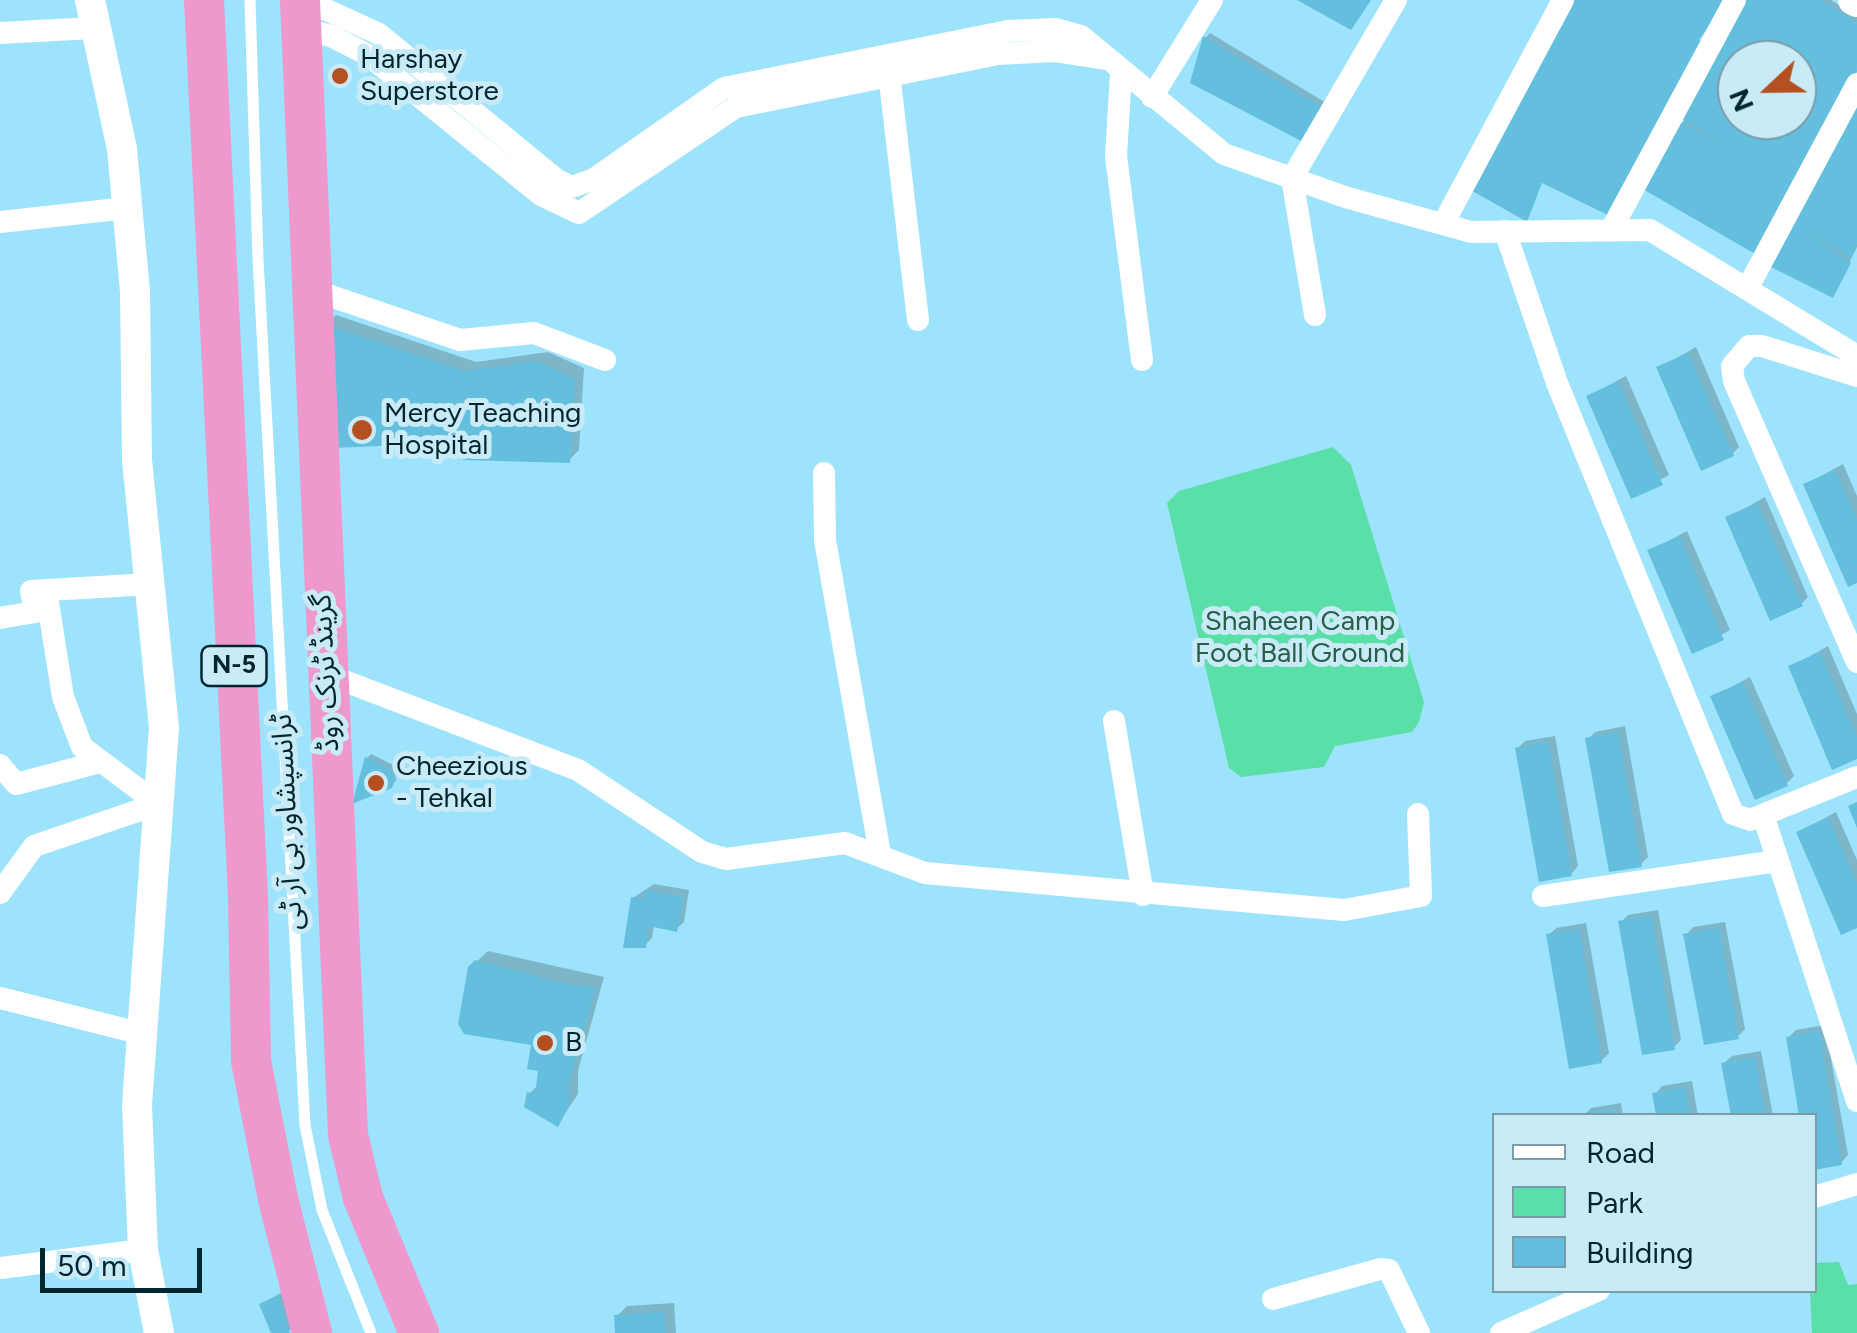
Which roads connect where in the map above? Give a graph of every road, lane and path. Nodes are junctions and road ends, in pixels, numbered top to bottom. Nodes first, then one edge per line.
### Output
1 (204, 0) edge
2 (250, 0) edge
3 (1212, 0) edge
4 (1396, 0) edge
5 (1563, 0) edge
6 (1735, 0) edge
7 (302, 9) edge
8 (91, 14) edge
9 (0, 33) edge
10 (888, 66) junction
11 (1116, 66) junction
12 (1857, 84) edge
13 (1152, 97) junction
14 (1292, 178) junction
15 (127, 208) junction
16 (0, 222) edge
17 (1443, 224) junction
18 (1611, 230) junction
19 (1505, 232) junction
20 (310, 288) junction
21 (1747, 289) junction
22 (1315, 315) dead end
23 (918, 320) dead end
24 (1857, 356) edge
25 (605, 360) dead end
26 (1142, 360) dead end
27 (1857, 376) edge
28 (824, 473) dead end
29 (150, 584) junction
30 (46, 590) junction
31 (1857, 600) edge
32 (1834, 610) junction
33 (0, 618) edge
34 (1857, 662) edge
35 (326, 674) junction
36 (1114, 721) dead end
37 (100, 762) junction
38 (0, 765) edge
39 (1857, 777) edge
40 (158, 804) junction
41 (1418, 814) dead end
42 (1763, 815) junction
43 (880, 854) junction
44 (1777, 861) junction
45 (0, 894) edge
46 (1142, 895) junction
47 (1543, 896) dead end
48 (0, 998) edge
49 (142, 1034) junction
50 (1857, 1101) edge
51 (1852, 1182) edge
52 (1817, 1196) edge
53 (142, 1250) junction
54 (0, 1268) edge
55 (1592, 1293) edge
56 (1273, 1299) dead end
57 (160, 1333) edge
58 (312, 1333) edge
59 (371, 1333) edge
60 (419, 1333) edge
61 (1419, 1333) edge
62 (1501, 1333) edge

1 - 58 highway, N-5
2 - 59 lane, ٹرانسپشاور بی آر ٹی
3 - 13 street
4 - 14 street
5 - 17 street
6 - 18 street
7 - 10 street
7 - 20 highway, گرینڈ ٹرنک روڈ
8 - 9 street
8 - 15 street
10 - 11 street
10 - 23 street
11 - 13 street
11 - 26 street
12 - 21 street
13 - 14 street
14 - 17 street
14 - 22 street
15 - 16 street
15 - 29 street
17 - 19 street
18 - 19 street
18 - 21 street
19 - 42 street
20 - 25 street
20 - 35 highway, گرینڈ ٹرنک روڈ
21 - 24 street
27 - 32 street
28 - 43 street
29 - 30 street
29 - 40 street
30 - 33 street
30 - 37 street
31 - 32 street
32 - 34 street
35 - 43 street
35 - 60 highway, گرینڈ ٹرنک روڈ
36 - 46 street
37 - 38 street
37 - 40 street
39 - 42 street
40 - 45 street
40 - 49 street
41 - 46 street
42 - 44 street
43 - 46 street
44 - 47 street
44 - 50 street
48 - 49 street
49 - 53 street
51 - 52 street
53 - 54 street
53 - 57 street
55 - 62 street
56 - 61 street

